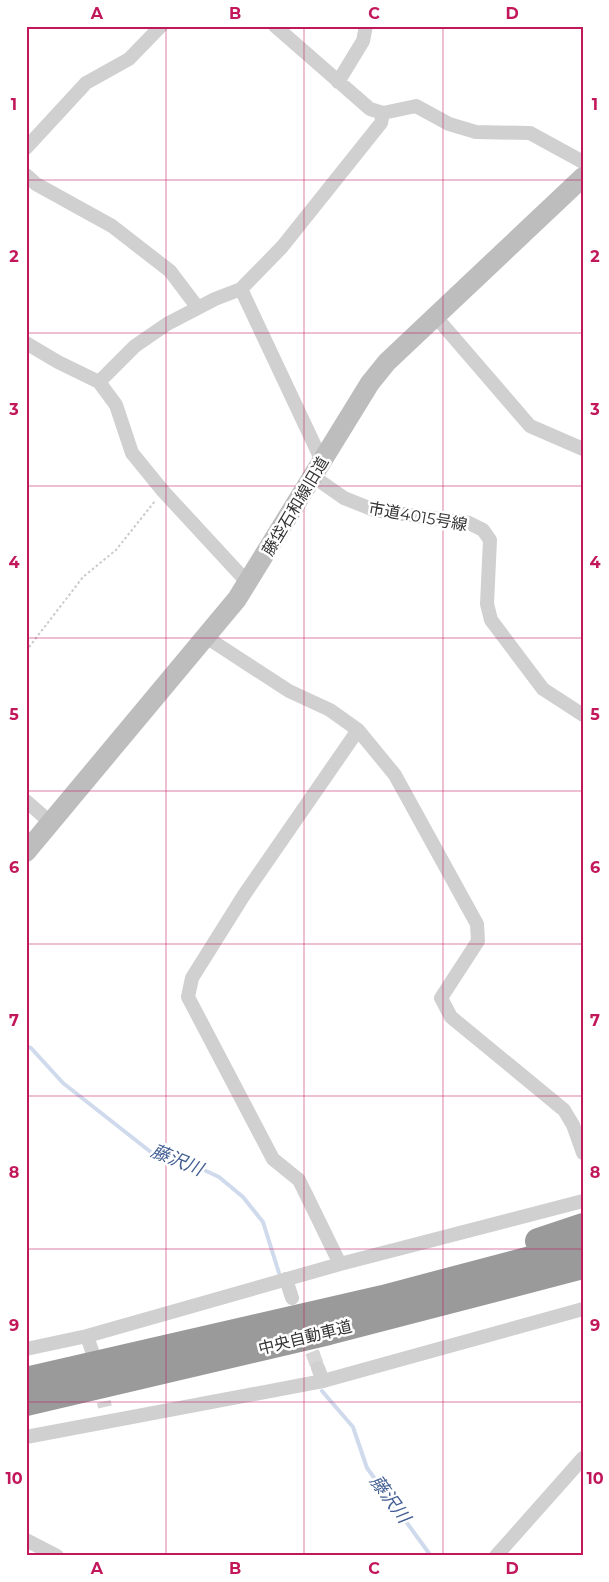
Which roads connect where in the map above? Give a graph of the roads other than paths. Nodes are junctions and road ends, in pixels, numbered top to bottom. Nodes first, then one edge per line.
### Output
1 (160, 26) edge
2 (275, 26) edge
3 (366, 26) edge
4 (338, 82) junction
5 (383, 113) junction
6 (26, 148) edge
7 (583, 162) edge
8 (583, 177) edge
9 (27, 180) edge
10 (241, 289) junction
11 (198, 308) junction
12 (436, 317) junction
13 (26, 343) edge
14 (99, 382) junction
15 (583, 449) edge
16 (318, 469) junction
17 (248, 583) junction
18 (206, 637) junction
19 (583, 715) edge
20 (358, 730) junction
21 (26, 801) edge
22 (50, 822) junction
23 (26, 852) edge
24 (583, 1153) edge
25 (583, 1201) edge
26 (583, 1226) edge
27 (583, 1245) edge
28 (340, 1264) junction
29 (583, 1266) edge
30 (583, 1278) edge
31 (286, 1279) junction
32 (292, 1298) dead end
33 (383, 1298) junction
34 (583, 1308) edge
35 (329, 1332) junction
36 (87, 1336) junction
37 (26, 1349) edge
38 (92, 1351) dead end
39 (318, 1368) tunnel mouth
40 (26, 1380) edge
41 (323, 1381) junction
42 (26, 1402) edge
43 (26, 1437) edge
44 (583, 1458) edge
45 (26, 1540) edge
46 (57, 1556) edge
47 (496, 1556) edge

1 - 6 street
2 - 4 street
3 - 4 street
4 - 5 street
5 - 7 street
5 - 10 street
8 - 12 street, 藤垈石和線旧道
9 - 11 street
10 - 11 street
10 - 16 street
11 - 14 street
12 - 15 street
12 - 16 street, 藤垈石和線旧道
13 - 14 street
14 - 17 street
16 - 17 street, 藤垈石和線旧道
16 - 19 street, 市道4015号線
17 - 18 street, 藤垈石和線旧道
18 - 20 street
18 - 22 street, 藤垈石和線旧道
20 - 24 street
20 - 28 street
21 - 22 street
22 - 23 street, 藤垈石和線旧道
25 - 28 street
26 - 33 highway
27 - 33 highway, 中央自動車道
28 - 31 street
29 - 35 highway, 中央自動車道
30 - 35 highway
31 - 32 street
31 - 36 street
33 - 40 highway, 中央自動車道
34 - 41 street
35 - 42 highway, 中央自動車道
36 - 37 street
36 - 38 street
39 - 41 street
41 - 43 street
44 - 47 street
45 - 46 street

